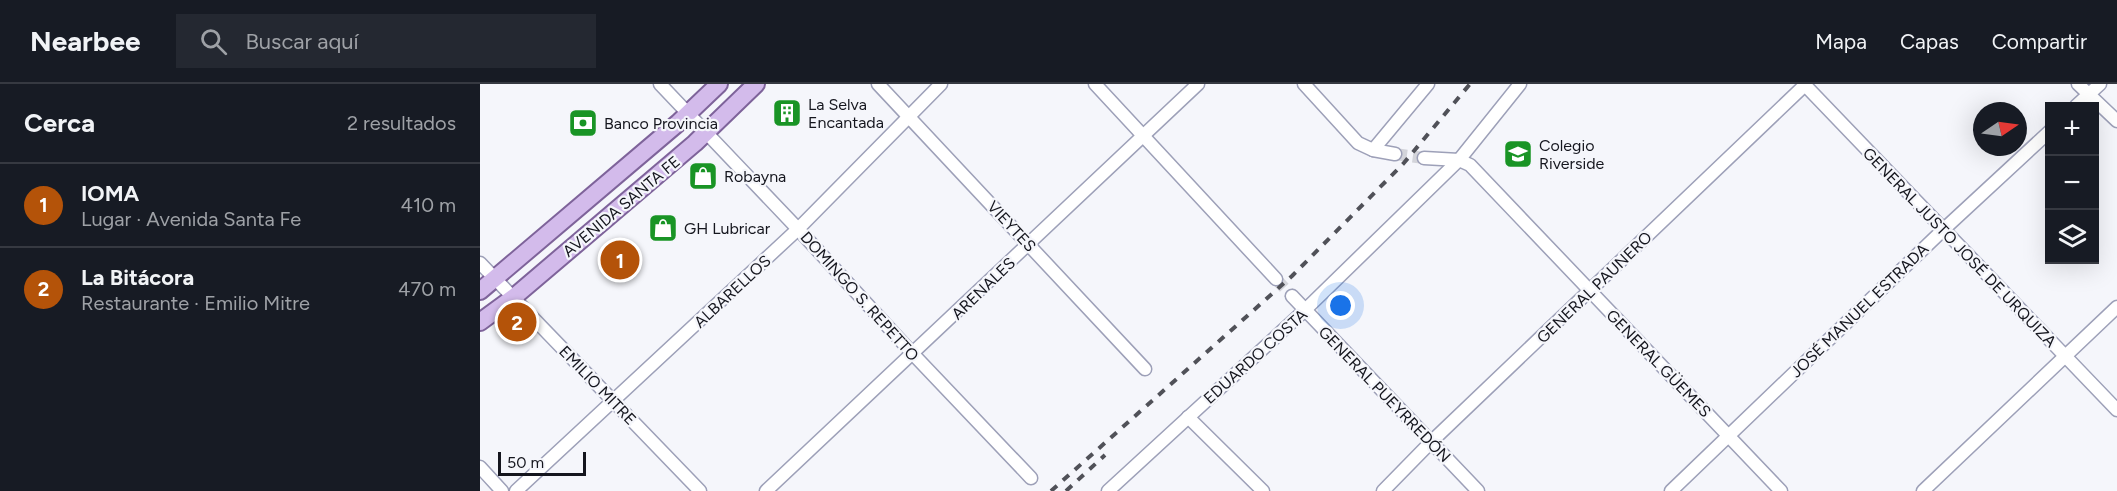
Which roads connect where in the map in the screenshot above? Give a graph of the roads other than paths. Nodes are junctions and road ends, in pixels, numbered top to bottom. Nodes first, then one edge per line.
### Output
1 (660, 84) edge
2 (719, 84) edge
3 (756, 84) edge
4 (878, 84) edge
5 (941, 84) edge
6 (1095, 84) edge
7 (1198, 84) edge
8 (1304, 84) edge
9 (1428, 84) edge
10 (1520, 84) edge
11 (1805, 84) edge
12 (2078, 84) edge
13 (2100, 84) edge
14 (2089, 94) junction
15 (2080, 102) edge
16 (689, 113) junction
17 (908, 116) junction
18 (2117, 122) edge
19 (707, 132) junction
20 (2045, 135) edge
21 (1143, 136) junction
22 (1373, 150) junction
23 (1395, 154) tunnel mouth
24 (1424, 158) tunnel mouth
25 (1459, 160) junction
26 (798, 229) junction
27 (1943, 230) junction
28 (1029, 244) junction
29 (480, 262) edge
30 (495, 279) junction
31 (1276, 279) tunnel mouth
32 (480, 291) edge
33 (1591, 292) junction
34 (1292, 296) tunnel mouth
35 (514, 297) junction
36 (2117, 307) edge
37 (1305, 310) junction
38 (480, 322) edge
39 (913, 354) junction
40 (2065, 356) junction
41 (1145, 369) dead end
42 (614, 401) junction
43 (2117, 410) edge
44 (1188, 417) junction
45 (1728, 436) junction
46 (1431, 442) junction
47 (480, 467) edge
48 (1031, 478) dead end
49 (502, 491) edge
50 (516, 491) edge
51 (700, 491) edge
52 (766, 491) edge
53 (1108, 491) edge
54 (1263, 491) edge
55 (1383, 491) edge
56 (1478, 491) edge
57 (1671, 491) edge
58 (1780, 491) edge
59 (1923, 491) edge

1 - 16 street, DOMINGO S. REPETTO
2 - 16 main road, AVENIDA SANTA FE
3 - 19 main road, AVENIDA SANTA FE
4 - 17 street, VIEYTES
5 - 17 street, ALBARELLOS
6 - 21 street
7 - 21 street, ARENALES
8 - 22 street
9 - 22 street
10 - 25 street, EDUARDO COSTA
11 - 27 street, GENERAL JUSTO JOSÉ DE URQUIZA
11 - 33 street, GENERAL PAUNERO
12 - 14 street
13 - 14 street
14 - 15 street
14 - 18 street
16 - 19 street, DOMINGO S. REPETTO
16 - 30 main road, AVENIDA SANTA FE
17 - 26 street, ALBARELLOS
17 - 28 street, VIEYTES
19 - 26 street, DOMINGO S. REPETTO
19 - 35 main road, AVENIDA SANTA FE
20 - 27 street, JOSÉ MANUEL ESTRADA
21 - 28 street, ARENALES
21 - 31 street
22 - 23 street
24 - 25 street
25 - 33 street, GENERAL GÜEMES
25 - 37 street, EDUARDO COSTA
26 - 39 street, DOMINGO S. REPETTO
26 - 42 street, ALBARELLOS
27 - 40 street, GENERAL JUSTO JOSÉ DE URQUIZA
27 - 45 street, JOSÉ MANUEL ESTRADA
28 - 39 street, ARENALES
28 - 41 street, VIEYTES
29 - 30 street, EMILIO MITRE
30 - 32 main road, AVENIDA SANTA FE
30 - 35 street, EMILIO MITRE
33 - 45 street, GENERAL GÜEMES
33 - 46 street, GENERAL PAUNERO
34 - 37 street, GENERAL PUEYRREDÓN
35 - 38 main road, AVENIDA SANTA FE
35 - 42 street, EMILIO MITRE
36 - 40 street
37 - 44 street, EDUARDO COSTA
37 - 46 street, GENERAL PUEYRREDÓN
39 - 48 street, DOMINGO S. REPETTO
39 - 52 street, ARENALES
40 - 43 street, GENERAL JUSTO JOSÉ DE URQUIZA
40 - 59 street
42 - 50 street, ALBARELLOS
42 - 51 street, EMILIO MITRE
44 - 53 street, EDUARDO COSTA
44 - 54 street
45 - 57 street, JOSÉ MANUEL ESTRADA
45 - 58 street, GENERAL GÜEMES
46 - 55 street, GENERAL PAUNERO
46 - 56 street, GENERAL PUEYRREDÓN
47 - 49 street

